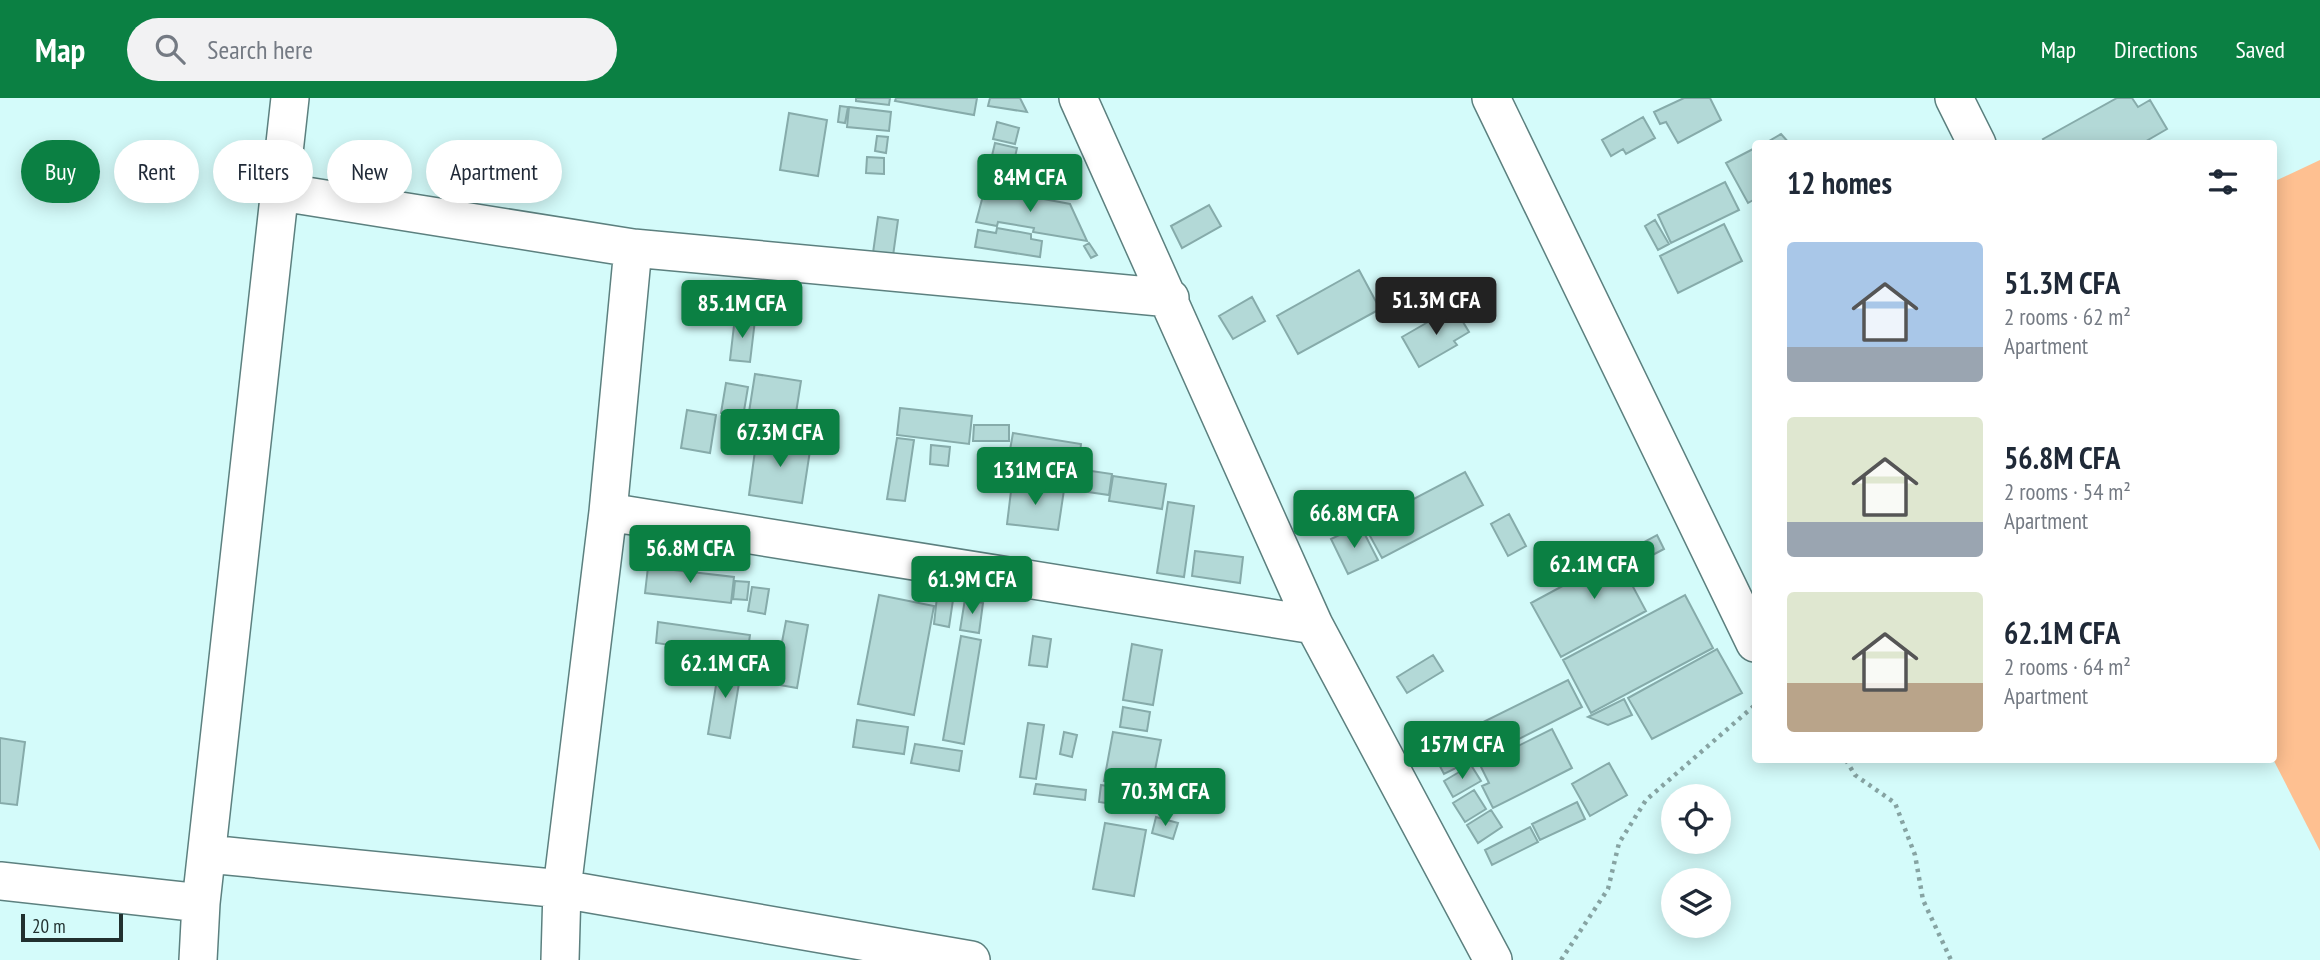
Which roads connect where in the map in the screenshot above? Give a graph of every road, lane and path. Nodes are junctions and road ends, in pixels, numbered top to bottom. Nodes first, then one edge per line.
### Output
1 (290, 98) edge
2 (1077, 98) edge
3 (1491, 98) edge
4 (1954, 98) edge
5 (286, 140) edge
6 (1975, 140) edge
7 (313, 197) edge
8 (280, 203) edge
9 (633, 248) junction
10 (1170, 298) junction
11 (608, 512) junction
12 (1314, 625) junction
13 (1752, 637) edge
14 (1752, 708) edge
15 (1848, 763) edge
16 (208, 854) junction
17 (0, 881) edge
18 (562, 889) junction
19 (201, 903) junction
20 (198, 960) edge
21 (560, 960) edge
22 (971, 960) edge
23 (1493, 960) edge
24 (1561, 960) edge
25 (1951, 960) edge

1 - 5 street
2 - 10 street
3 - 13 street
4 - 6 street
7 - 9 street
8 - 16 street
9 - 10 street
9 - 11 street
10 - 12 street
11 - 12 street
11 - 18 street
12 - 23 street
14 - 24 path
15 - 25 path
16 - 18 street
16 - 19 street
17 - 19 street
18 - 21 street
18 - 22 street
19 - 20 street

